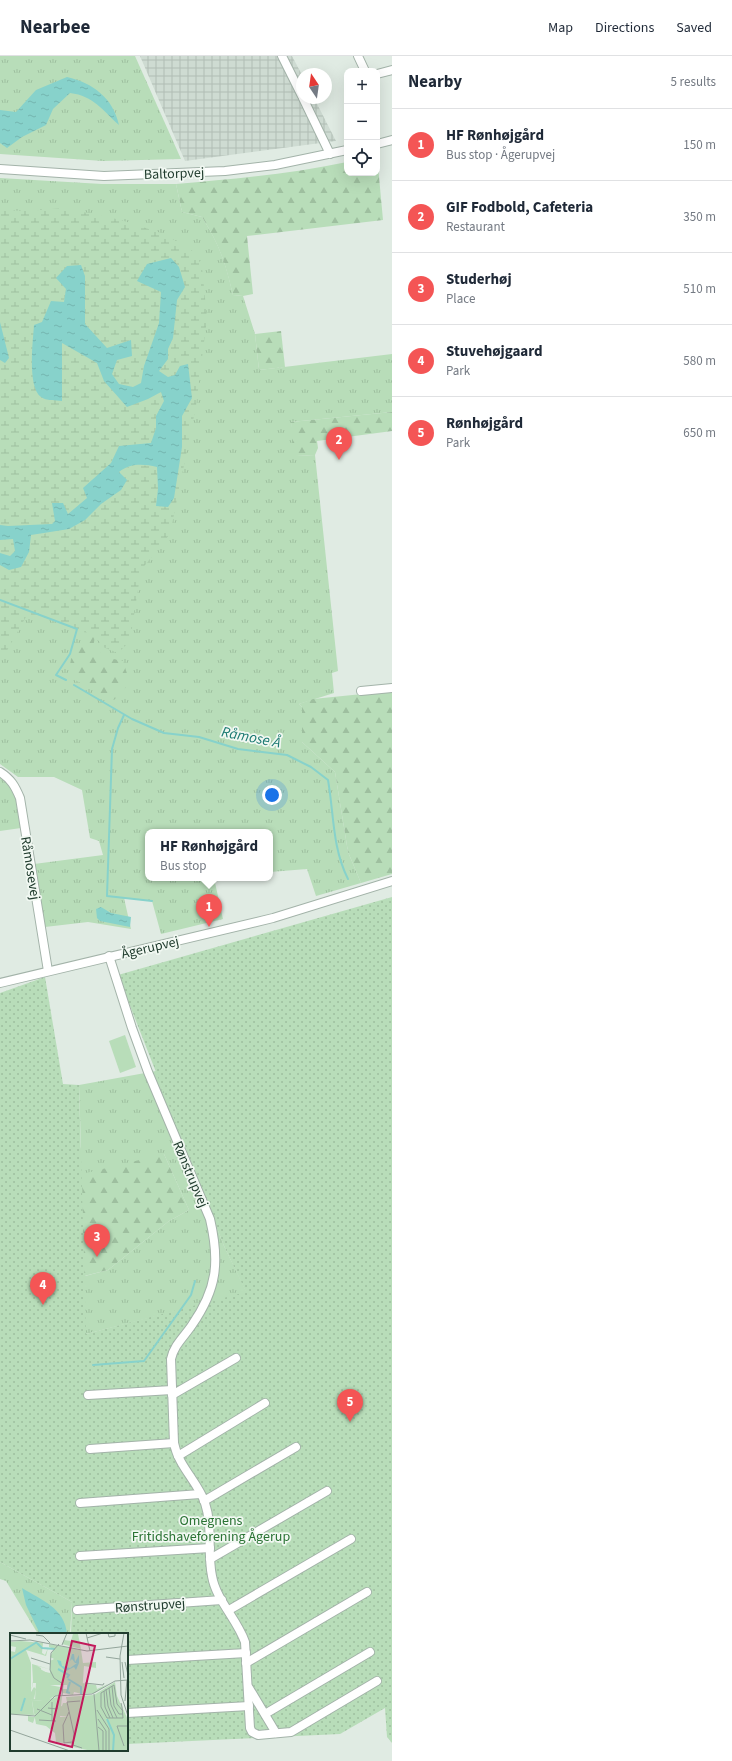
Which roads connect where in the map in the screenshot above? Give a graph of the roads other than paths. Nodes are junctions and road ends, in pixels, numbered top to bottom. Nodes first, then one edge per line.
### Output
1 (282, 56) edge
2 (358, 56) edge
3 (364, 68) edge
4 (392, 70) edge
5 (380, 73) edge
6 (296, 85) edge
7 (305, 104) edge
8 (392, 140) edge
9 (380, 143) edge
10 (344, 151) edge
11 (330, 154) junction
12 (0, 168) edge
13 (392, 688) edge
14 (361, 691) dead end
15 (0, 772) edge
16 (392, 881) edge
17 (110, 956) junction
18 (48, 970) junction
19 (0, 983) edge
20 (236, 1358) dead end
21 (172, 1393) junction
22 (88, 1395) dead end
23 (265, 1403) dead end
24 (174, 1443) junction
25 (296, 1447) dead end
26 (90, 1449) dead end
27 (178, 1456) junction
28 (327, 1492) dead end
29 (202, 1498) junction
30 (80, 1503) dead end
31 (351, 1539) dead end
32 (210, 1548) junction
33 (80, 1556) dead end
34 (210, 1559) junction
35 (367, 1592) dead end
36 (222, 1600) junction
37 (77, 1610) dead end
38 (229, 1610) junction
39 (370, 1652) dead end
40 (246, 1653) junction
41 (128, 1660) edge
42 (246, 1663) junction
43 (377, 1681) dead end
44 (248, 1687) junction
45 (249, 1706) junction
46 (128, 1713) edge
47 (265, 1714) junction
48 (276, 1733) junction

1 - 6 street
2 - 3 street
4 - 5 street
7 - 11 street
8 - 9 street
10 - 11 street, Baltorpvej
11 - 12 street, Baltorpvej
13 - 14 street
15 - 18 street, Råmosevej
16 - 17 street, Ågerupvej
17 - 18 street, Ågerupvej
17 - 21 street, Rønstrupvej
18 - 19 street, Ågerupvej
20 - 21 street
21 - 22 street
21 - 24 street, Rønstrupvej
23 - 27 street
24 - 26 street
24 - 27 street, Rønstrupvej
25 - 29 street
27 - 29 street, Rønstrupvej
28 - 34 street
29 - 30 street
29 - 32 street, Rønstrupvej
31 - 38 street
32 - 33 street
32 - 34 street, Rønstrupvej
34 - 36 street, Rønstrupvej
35 - 42 street
36 - 37 street, Rønstrupvej
36 - 38 street, Rønstrupvej
38 - 40 street, Rønstrupvej
39 - 47 street
40 - 41 street
40 - 42 street, Rønstrupvej
42 - 44 street, Rønstrupvej
43 - 48 street, Rønstrupvej
44 - 45 street, Rønstrupvej
44 - 47 street, Rønstrupvej
45 - 46 street
45 - 48 street, Rønstrupvej
47 - 48 street, Rønstrupvej

